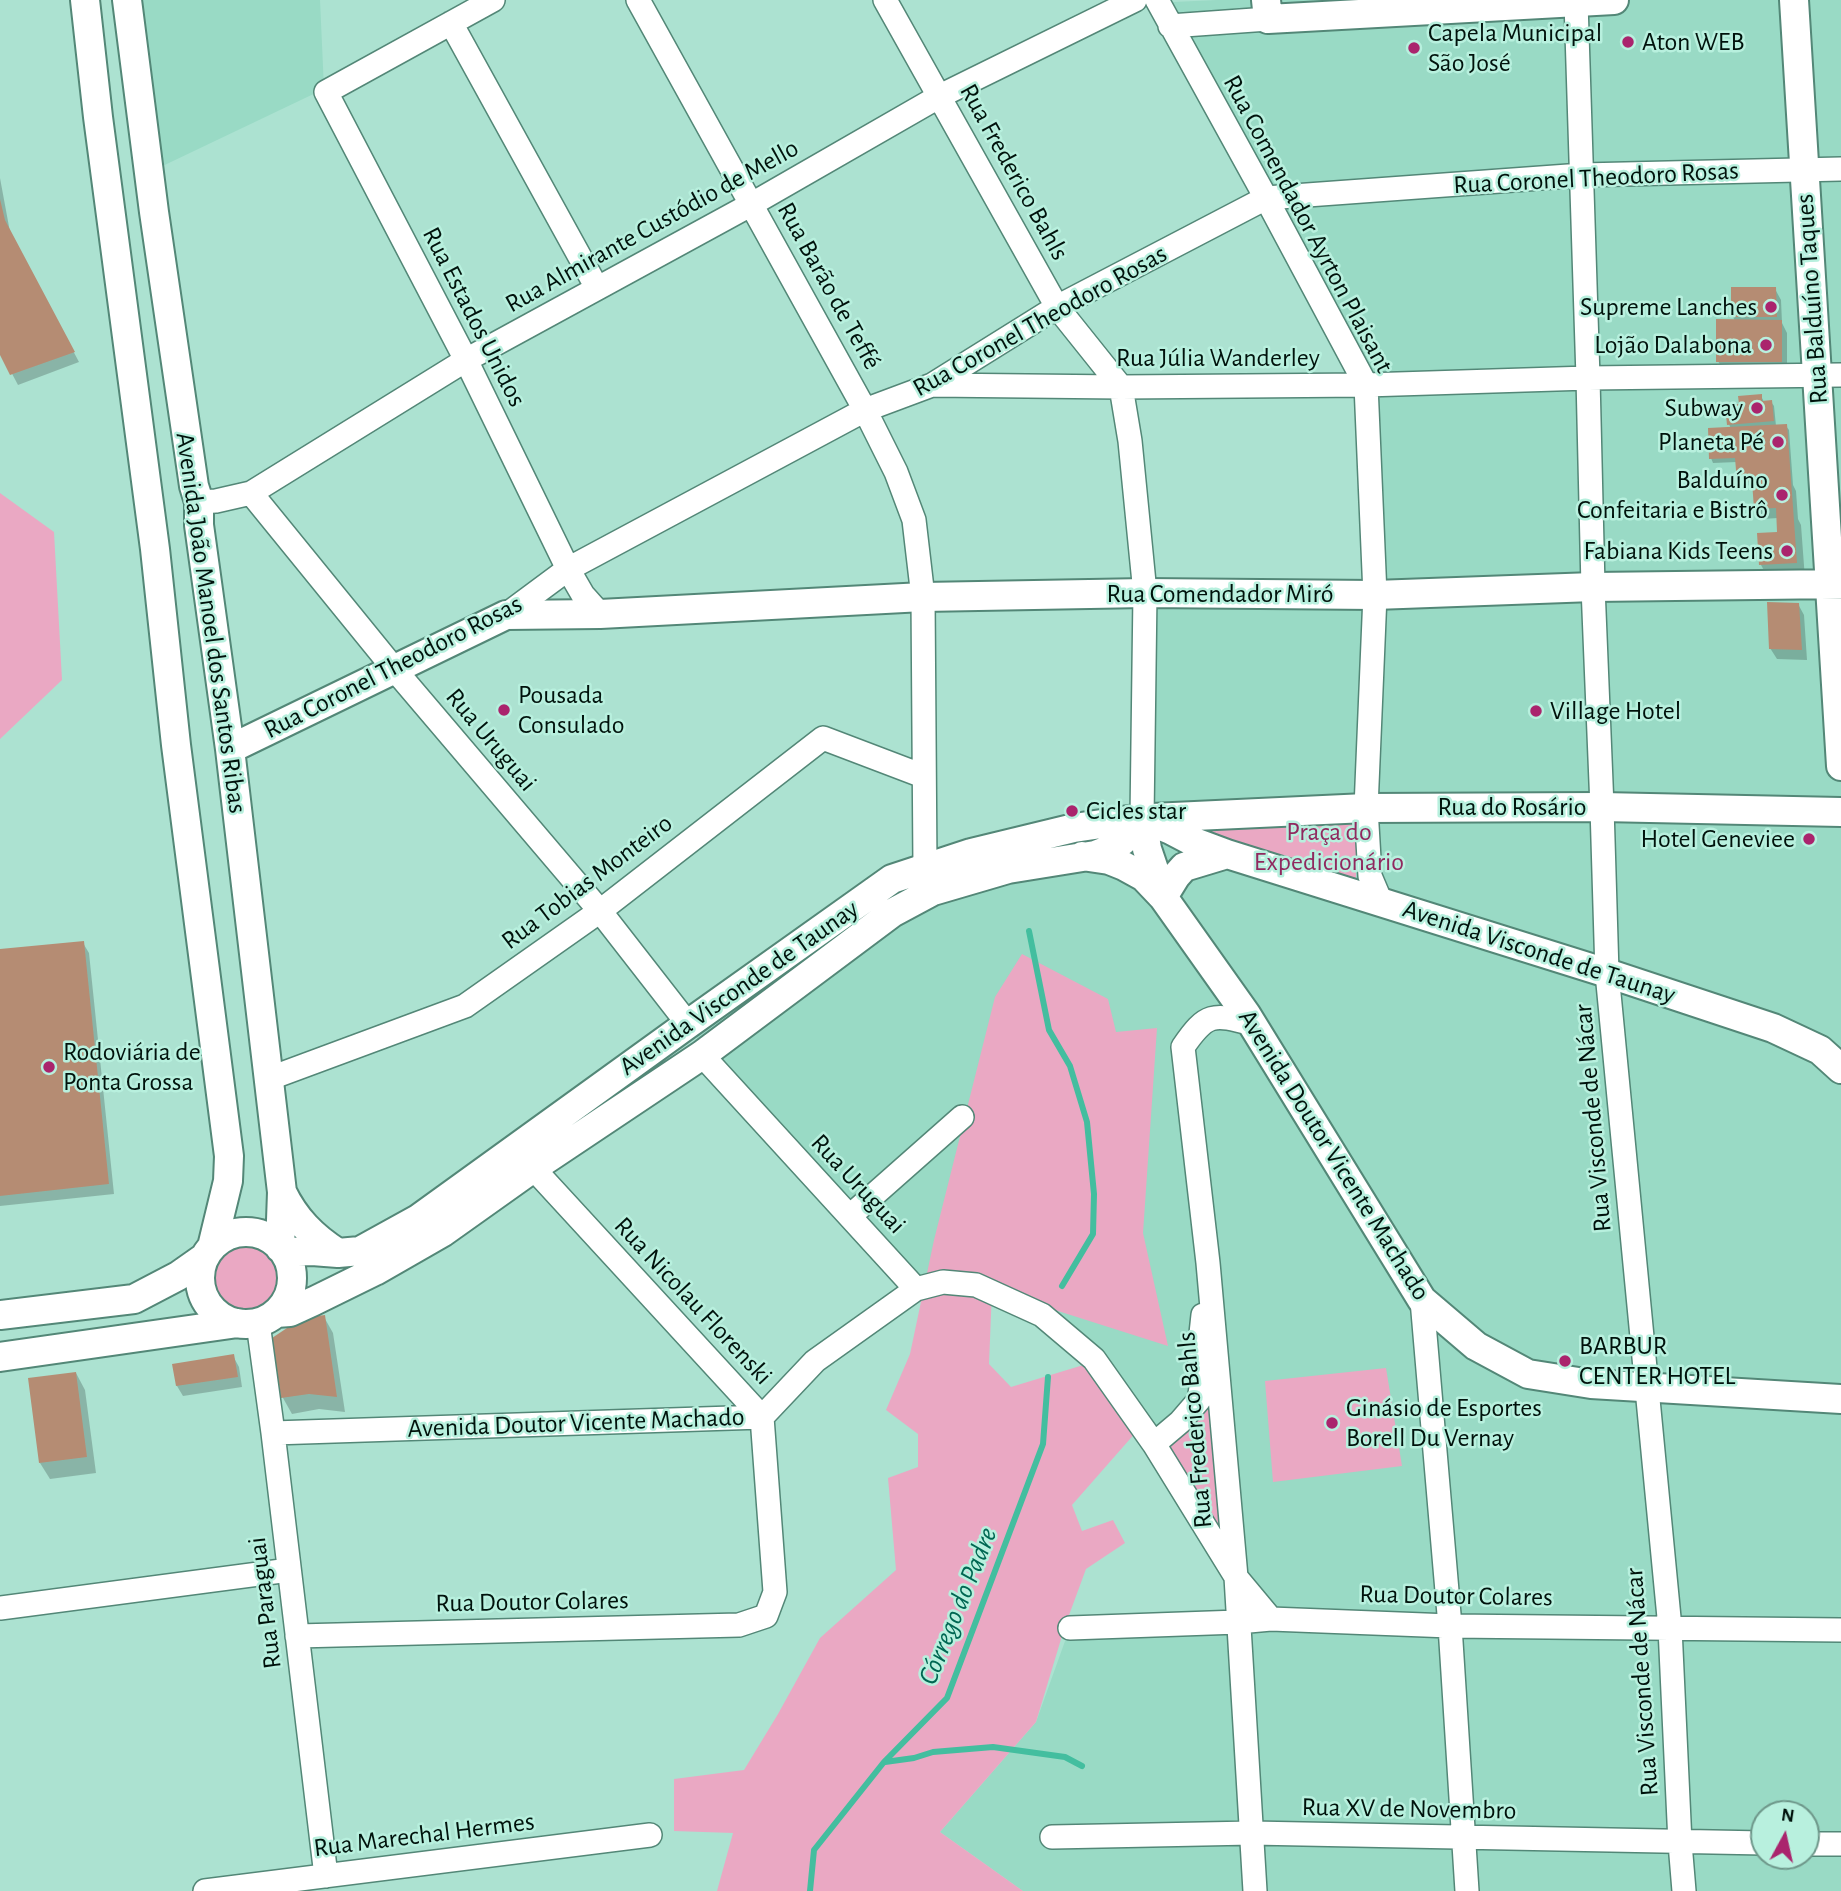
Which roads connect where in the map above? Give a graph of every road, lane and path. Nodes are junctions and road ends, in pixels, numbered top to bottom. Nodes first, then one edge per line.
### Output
1 (85, 0) edge
2 (127, 0) edge
3 (493, 0) edge
4 (638, 0) edge
5 (886, 0) edge
6 (1135, 0) edge
7 (1157, 0) edge
8 (1614, 0) edge
9 (1794, 0) edge
10 (1576, 1) edge
11 (1418, 6) edge
12 (1267, 10) edge
13 (451, 23) junction
14 (1170, 26) junction
15 (940, 96) junction
16 (1841, 169) edge
17 (1804, 170) junction
18 (1582, 175) junction
19 (1266, 198) junction
20 (752, 204) junction
21 (597, 288) junction
22 (1057, 307) junction
23 (466, 360) junction
24 (1829, 375) edge
25 (1588, 378) junction
26 (1366, 385) junction
27 (932, 386) junction
28 (1121, 387) junction
29 (865, 410) junction
30 (251, 493) junction
31 (199, 502) junction
32 (150, 509) junction
33 (568, 569) junction
34 (1835, 584) edge
35 (1593, 587) junction
36 (1144, 593) junction
37 (1375, 595) junction
38 (923, 597) junction
39 (600, 614) junction
40 (506, 615) junction
41 (395, 670) junction
42 (230, 749) junction
43 (1841, 766) edge
44 (923, 776) junction
45 (1366, 807) junction
46 (1602, 807) junction
47 (1841, 812) edge
48 (1142, 818) junction
49 (1227, 854) junction
50 (1082, 856) junction
51 (925, 868) junction
52 (1163, 897) junction
53 (1381, 902) junction
54 (600, 911) junction
55 (1607, 973) junction
56 (688, 1024) junction
57 (1252, 1024) junction
58 (702, 1055) junction
59 (1841, 1069) edge
60 (268, 1079) junction
61 (962, 1117) dead end
62 (533, 1168) junction
63 (282, 1192) junction
64 (850, 1216) junction
65 (282, 1250) junction
66 (208, 1252) junction
67 (338, 1253) junction
68 (1208, 1263) junction
69 (916, 1289) junction
70 (1422, 1300) junction
71 (0, 1315) edge
72 (257, 1320) junction
73 (0, 1357) edge
74 (1646, 1388) junction
75 (1841, 1399) edge
76 (762, 1417) junction
77 (273, 1433) junction
78 (1154, 1444) junction
79 (289, 1570) junction
80 (1237, 1577) junction
81 (0, 1608) edge
82 (766, 1615) joint
83 (1271, 1619) junction
84 (1238, 1622) junction
85 (1450, 1626) junction
86 (1070, 1628) dead end
87 (1670, 1628) junction
88 (1841, 1630) edge
89 (297, 1636) junction
90 (1252, 1833) junction
91 (650, 1835) dead end
92 (1052, 1838) dead end
93 (1464, 1839) junction
94 (1680, 1843) junction
95 (1750, 1843) edge
96 (1820, 1844) edge
97 (1841, 1844) edge
98 (326, 1876) junction
99 (205, 1891) edge
100 (1255, 1891) edge
101 (1467, 1891) edge
102 (1684, 1891) edge

1 - 32 main road, Avenida João Manoel dos Santos Ribas
2 - 31 main road, Avenida João Manoel dos Santos Ribas
3 - 13 street
4 - 20 street, Rua Barão de Teffé
5 - 15 street, Rua Frederico Bahls
6 - 15 street, Rua Almirante Custódio de Mello
7 - 14 street, Rua Comendador Ayrton Plaisant
8 - 10 main road
9 - 17 main road, Rua Balduíno Taques
10 - 11 main road
10 - 18 street, Rua Visconde de Nácar
11 - 12 main road
12 - 14 street
13 - 21 street
13 - 23 street, Rua Estados Unidos
14 - 19 street, Rua Comendador Ayrton Plaisant
15 - 20 street, Rua Almirante Custódio de Mello
15 - 22 street, Rua Frederico Bahls
16 - 17 street, Rua Coronel Theodoro Rosas
17 - 18 street, Rua Coronel Theodoro Rosas
17 - 24 main road, Rua Balduíno Taques
18 - 19 street, Rua Coronel Theodoro Rosas
18 - 25 street, Rua Visconde de Nácar
19 - 22 street, Rua Coronel Theodoro Rosas
19 - 26 street, Rua Comendador Ayrton Plaisant
20 - 21 street, Rua Almirante Custódio de Mello
20 - 29 street, Rua Barão de Teffé
21 - 23 street, Rua Almirante Custódio de Mello
22 - 27 street, Rua Coronel Theodoro Rosas
22 - 28 street, Rua Frederico Bahls
23 - 30 street, Rua Almirante Custódio de Mello
23 - 33 street, Rua Estados Unidos
24 - 25 street, Rua Júlia Wanderley
24 - 34 main road, Rua Balduíno Taques
25 - 26 street, Rua Júlia Wanderley
25 - 35 street, Rua Visconde de Nácar
26 - 28 street, Rua Júlia Wanderley
26 - 37 street, Rua Comendador Ayrton Plaisant
27 - 28 street, Rua Júlia Wanderley
27 - 29 street, Rua Coronel Theodoro Rosas
28 - 36 street, Rua Frederico Bahls
29 - 33 street, Rua Coronel Theodoro Rosas
29 - 38 street, Rua Barão de Teffé
30 - 31 street, Rua Almirante Custódio de Mello
30 - 41 street, Rua Uruguai
31 - 32 main road
31 - 42 main road, Avenida João Manoel dos Santos Ribas
32 - 66 main road, Avenida João Manoel dos Santos Ribas
33 - 39 street
33 - 40 street, Rua Coronel Theodoro Rosas
34 - 35 main road, Rua Comendador Miró
34 - 43 main road, Rua Balduíno Taques
35 - 37 main road, Rua Comendador Miró
35 - 46 street, Rua Visconde de Nácar
36 - 37 main road, Rua Comendador Miró
36 - 38 main road, Rua Comendador Miró
36 - 48 street, Rua Frederico Bahls
37 - 45 street, Rua Comendador Ayrton Plaisant
38 - 39 main road, Rua Comendador Miró
38 - 44 street, Rua Barão de Teffé
39 - 40 main road, Rua Comendador Miró
40 - 41 main road, Rua Coronel Theodoro Rosas
41 - 42 main road, Rua Coronel Theodoro Rosas
41 - 54 street, Rua Uruguai
42 - 60 main road, Avenida João Manoel dos Santos Ribas
44 - 51 street, Rua Barão de Teffé
44 - 54 street, Rua Tobias Monteiro
45 - 46 main road, Rua do Rosário
45 - 48 main road, Rua do Rosário
45 - 53 street, Rua Comendador Ayrton Plaisant
46 - 47 main road, Rua do Rosário
46 - 55 street, Rua Visconde de Nácar
48 - 49 main road, Avenida Visconde de Taunay
48 - 50 main road, Avenida Visconde de Taunay
48 - 51 main road, Avenida Visconde de Taunay
48 - 52 main road
49 - 52 main road
49 - 53 main road, Avenida Visconde de Taunay
50 - 52 main road, Avenida Doutor Vicente Machado
50 - 58 main road, Avenida Visconde de Taunay
51 - 56 main road, Avenida Visconde de Taunay
52 - 57 main road, Avenida Doutor Vicente Machado
53 - 55 main road, Avenida Visconde de Taunay
54 - 56 street, Rua Uruguai
54 - 60 street, Rua Tobias Monteiro
55 - 59 main road, Avenida Visconde de Taunay
55 - 74 street, Rua Visconde de Nácar
56 - 67 main road, Avenida Visconde de Taunay
57 - 68 street, Rua Frederico Bahls
57 - 70 main road, Avenida Doutor Vicente Machado
58 - 62 main road, Avenida Visconde de Taunay
58 - 64 street, Rua Uruguai
60 - 63 main road, Avenida João Manoel dos Santos Ribas
61 - 64 street
62 - 72 main road, Avenida Visconde de Taunay
62 - 76 street, Rua Nicolau Florenski
63 - 65 main road, Avenida João Manoel dos Santos Ribas
63 - 67 main road
64 - 69 street, Rua Uruguai
65 - 66 main road, Avenida Visconde de Taunay
65 - 67 main road, Avenida Visconde de Taunay
65 - 72 main road
66 - 71 main road, Avenida Visconde de Taunay
66 - 72 main road
68 - 78 street
68 - 80 street, Rua Frederico Bahls
69 - 76 street, Avenida Doutor Vicente Machado
69 - 78 street, Avenida Doutor Vicente Machado
70 - 74 main road, Avenida Doutor Vicente Machado
70 - 85 street
72 - 73 main road, Avenida Visconde de Taunay
72 - 77 street, Rua Paraguai
74 - 75 main road, Avenida Doutor Vicente Machado
74 - 87 street, Rua Visconde de Nácar
76 - 77 street, Avenida Doutor Vicente Machado
76 - 82 street, Rua Nicolau Florenski
77 - 79 street, Rua Paraguai
78 - 80 street, Avenida Doutor Vicente Machado
79 - 81 street
79 - 89 street, Rua Paraguai
80 - 83 street, Avenida Doutor Vicente Machado
80 - 84 street, Rua Frederico Bahls
82 - 89 street, Rua Doutor Colares
83 - 84 street, Rua Doutor Colares
83 - 85 street, Rua Doutor Colares
84 - 86 street, Rua Doutor Colares
84 - 90 street, Rua Frederico Bahls
85 - 87 street, Rua Doutor Colares
85 - 93 street
87 - 88 street, Rua Doutor Colares
87 - 94 street, Rua Visconde de Nácar
89 - 98 street, Rua Paraguai
90 - 92 street, Rua XV de Novembro
90 - 93 street, Rua XV de Novembro
90 - 100 street, Rua Frederico Bahls
91 - 98 street, Rua Marechal Hermes
93 - 94 street, Rua XV de Novembro
93 - 101 street
94 - 95 street, Rua XV de Novembro
94 - 102 street, Rua Visconde de Nácar
96 - 97 street
98 - 99 street, Rua Marechal Hermes

